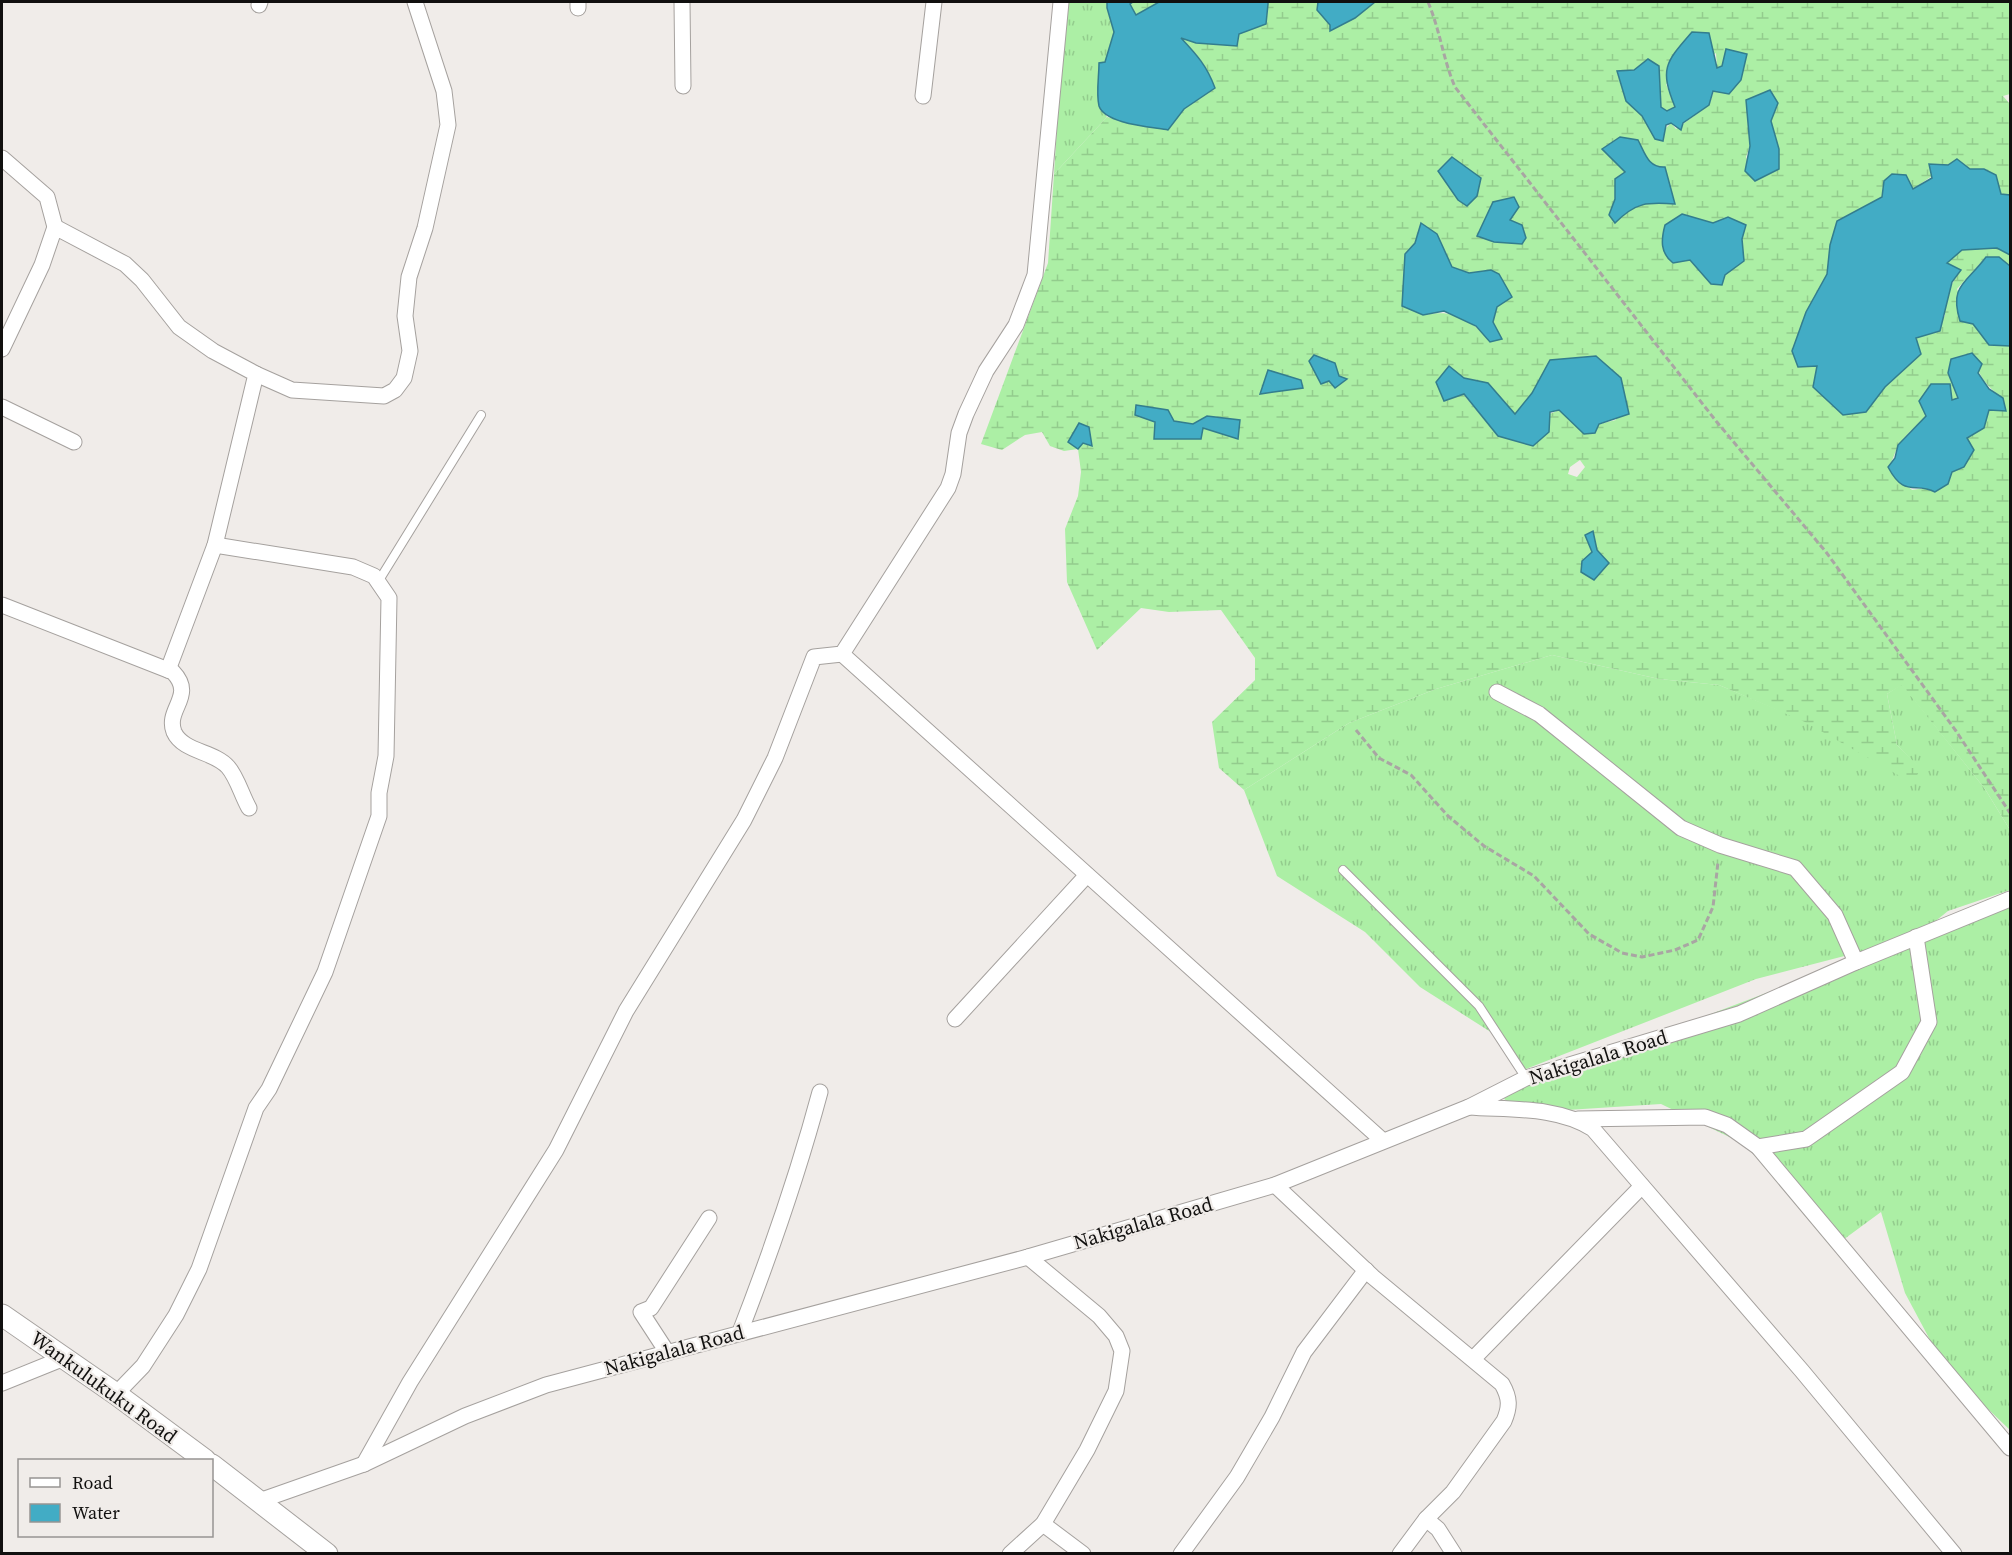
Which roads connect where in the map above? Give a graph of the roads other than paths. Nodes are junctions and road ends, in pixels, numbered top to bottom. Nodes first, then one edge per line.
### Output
1 (415, 2) edge
2 (682, 2) edge
3 (934, 2) edge
4 (1061, 2) edge
5 (683, 86) dead end
6 (923, 96) dead end
7 (2, 158) edge
8 (55, 227) junction
9 (2, 349) edge
10 (256, 374) junction
11 (2, 407) edge
12 (482, 415) dead end
13 (74, 441) dead end
14 (215, 545) junction
15 (378, 582) junction
16 (2, 605) edge
17 (842, 654) junction
18 (168, 670) junction
19 (1497, 692) dead end
20 (249, 808) dead end
21 (1343, 870) dead end
22 (1087, 875) junction
23 (2010, 899) edge
24 (1916, 937) junction
25 (1856, 962) junction
26 (955, 1019) dead end
27 (1526, 1078) junction
28 (820, 1092) dead end
29 (1469, 1107) junction
30 (1578, 1119) junction
31 (1382, 1140) junction
32 (1758, 1147) junction
33 (1275, 1185) junction
34 (1642, 1186) junction
35 (709, 1218) dead end
36 (1028, 1257) junction
37 (1366, 1270) junction
38 (2, 1315) edge
39 (740, 1332) junction
40 (667, 1352) junction
41 (64, 1358) junction
42 (1474, 1358) junction
43 (2, 1383) edge
44 (116, 1394) junction
45 (2010, 1448) edge
46 (202, 1459) edge
47 (364, 1464) junction
48 (213, 1466) edge
49 (260, 1501) junction
50 (1426, 1519) junction
51 (1043, 1524) junction
52 (327, 1554) edge
53 (1010, 1554) edge
54 (1083, 1554) edge
55 (1181, 1554) edge
56 (1400, 1554) edge
57 (1454, 1554) edge
58 (1954, 1554) edge

1 - 10 street
2 - 5 street
3 - 6 street
4 - 17 street
7 - 8 street
8 - 9 street
8 - 10 street
10 - 14 street
11 - 13 street
12 - 15 lane
14 - 15 street
14 - 18 street
15 - 44 street
16 - 18 street
17 - 22 street
17 - 47 street
18 - 20 street
19 - 25 street
21 - 27 lane
22 - 26 street
22 - 31 street
23 - 24 street, Nakigalala Road
24 - 25 street, Nakigalala Road
24 - 32 street
25 - 27 street, Nakigalala Road
27 - 29 street, Nakigalala Road
28 - 39 street
29 - 30 street
29 - 31 street, Nakigalala Road
30 - 32 street
30 - 34 street
31 - 33 street, Nakigalala Road
32 - 45 street
33 - 36 street, Nakigalala Road
33 - 37 street
34 - 42 street
34 - 58 street
35 - 40 street
36 - 39 street, Nakigalala Road
36 - 51 street
37 - 42 street
37 - 55 street
38 - 41 main road, Wankulukuku Road
39 - 40 street, Nakigalala Road
40 - 47 street, Nakigalala Road
41 - 43 street
41 - 44 main road, Wankulukuku Road
42 - 50 street
44 - 46 main road, Wankulukuku Road
47 - 49 street, Nakigalala Road
48 - 49 main road
49 - 52 main road
50 - 56 street
50 - 57 street
51 - 53 street
51 - 54 street

